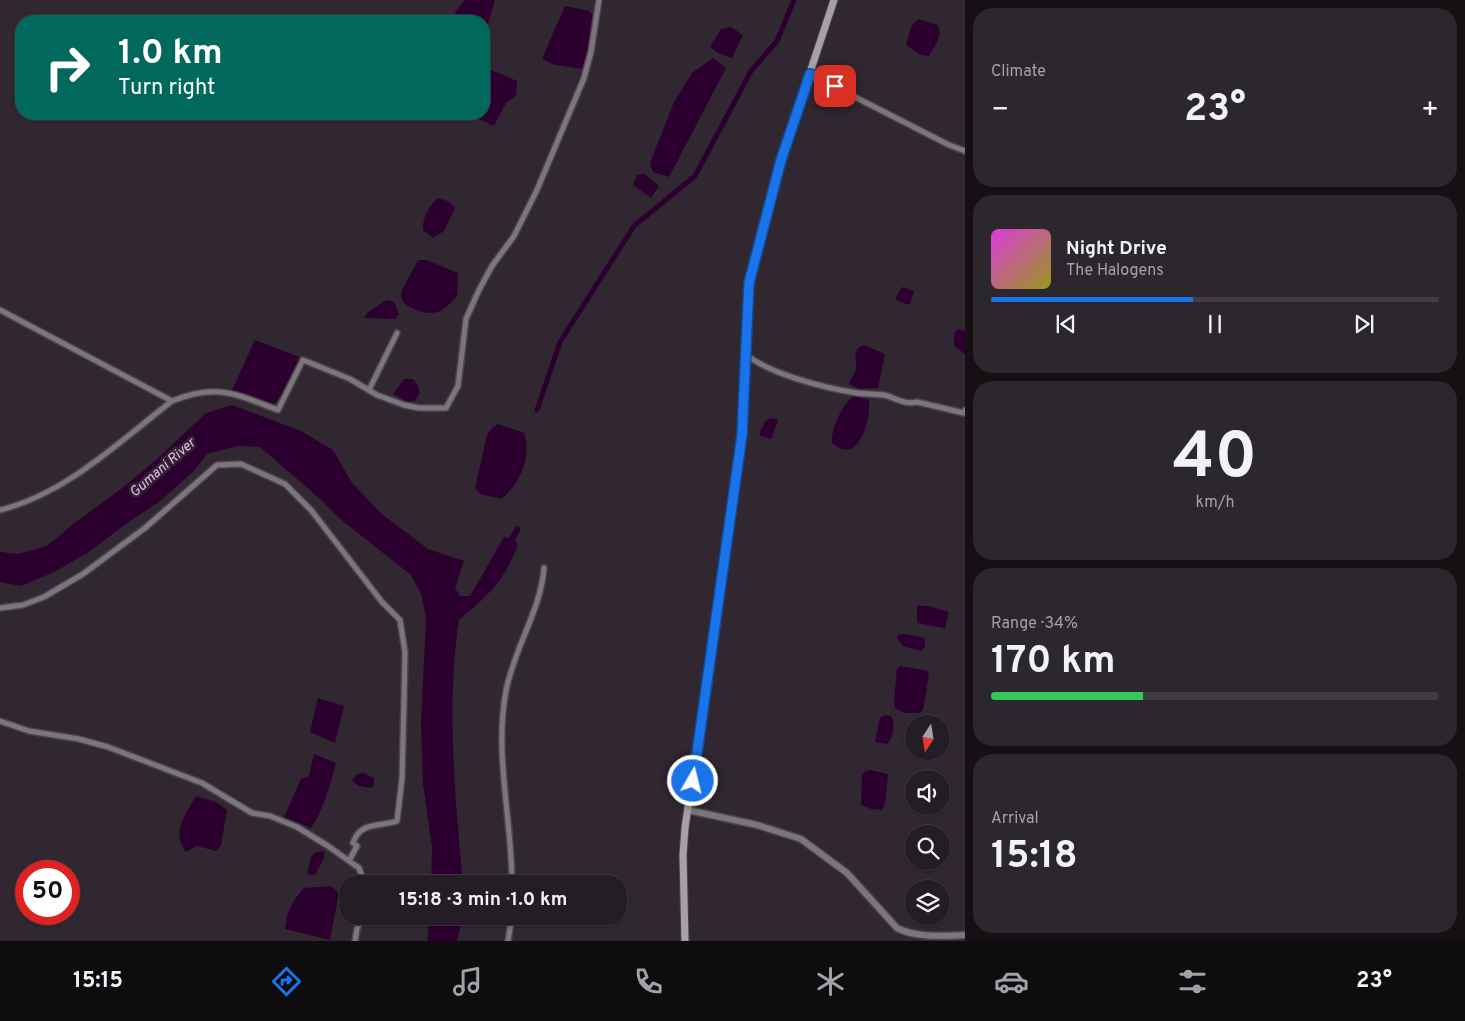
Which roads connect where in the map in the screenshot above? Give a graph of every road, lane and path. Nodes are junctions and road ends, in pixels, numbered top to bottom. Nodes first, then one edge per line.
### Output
1 (599, 0) edge
2 (834, 0) edge
3 (810, 74) junction
4 (965, 151) edge
5 (0, 310) edge
6 (397, 333) dead end
7 (745, 354) junction
8 (370, 390) junction
9 (172, 401) junction
10 (965, 412) edge
11 (0, 510) edge
12 (544, 568) dead end
13 (0, 608) edge
14 (0, 721) edge
15 (688, 810) junction
16 (350, 859) junction
17 (362, 875) edge
18 (512, 875) edge
19 (359, 925) edge
20 (511, 925) edge
21 (965, 935) edge
22 (355, 941) edge
23 (508, 941) edge
24 (685, 941) edge

1 - 8 street
2 - 3 main road
3 - 4 street
3 - 7 main road
5 - 9 street
6 - 8 street
7 - 10 street
7 - 15 main road
8 - 9 street
9 - 11 street
12 - 18 street
13 - 16 street
14 - 16 street
15 - 21 street
15 - 24 main road
16 - 17 street
19 - 22 street
20 - 23 street

